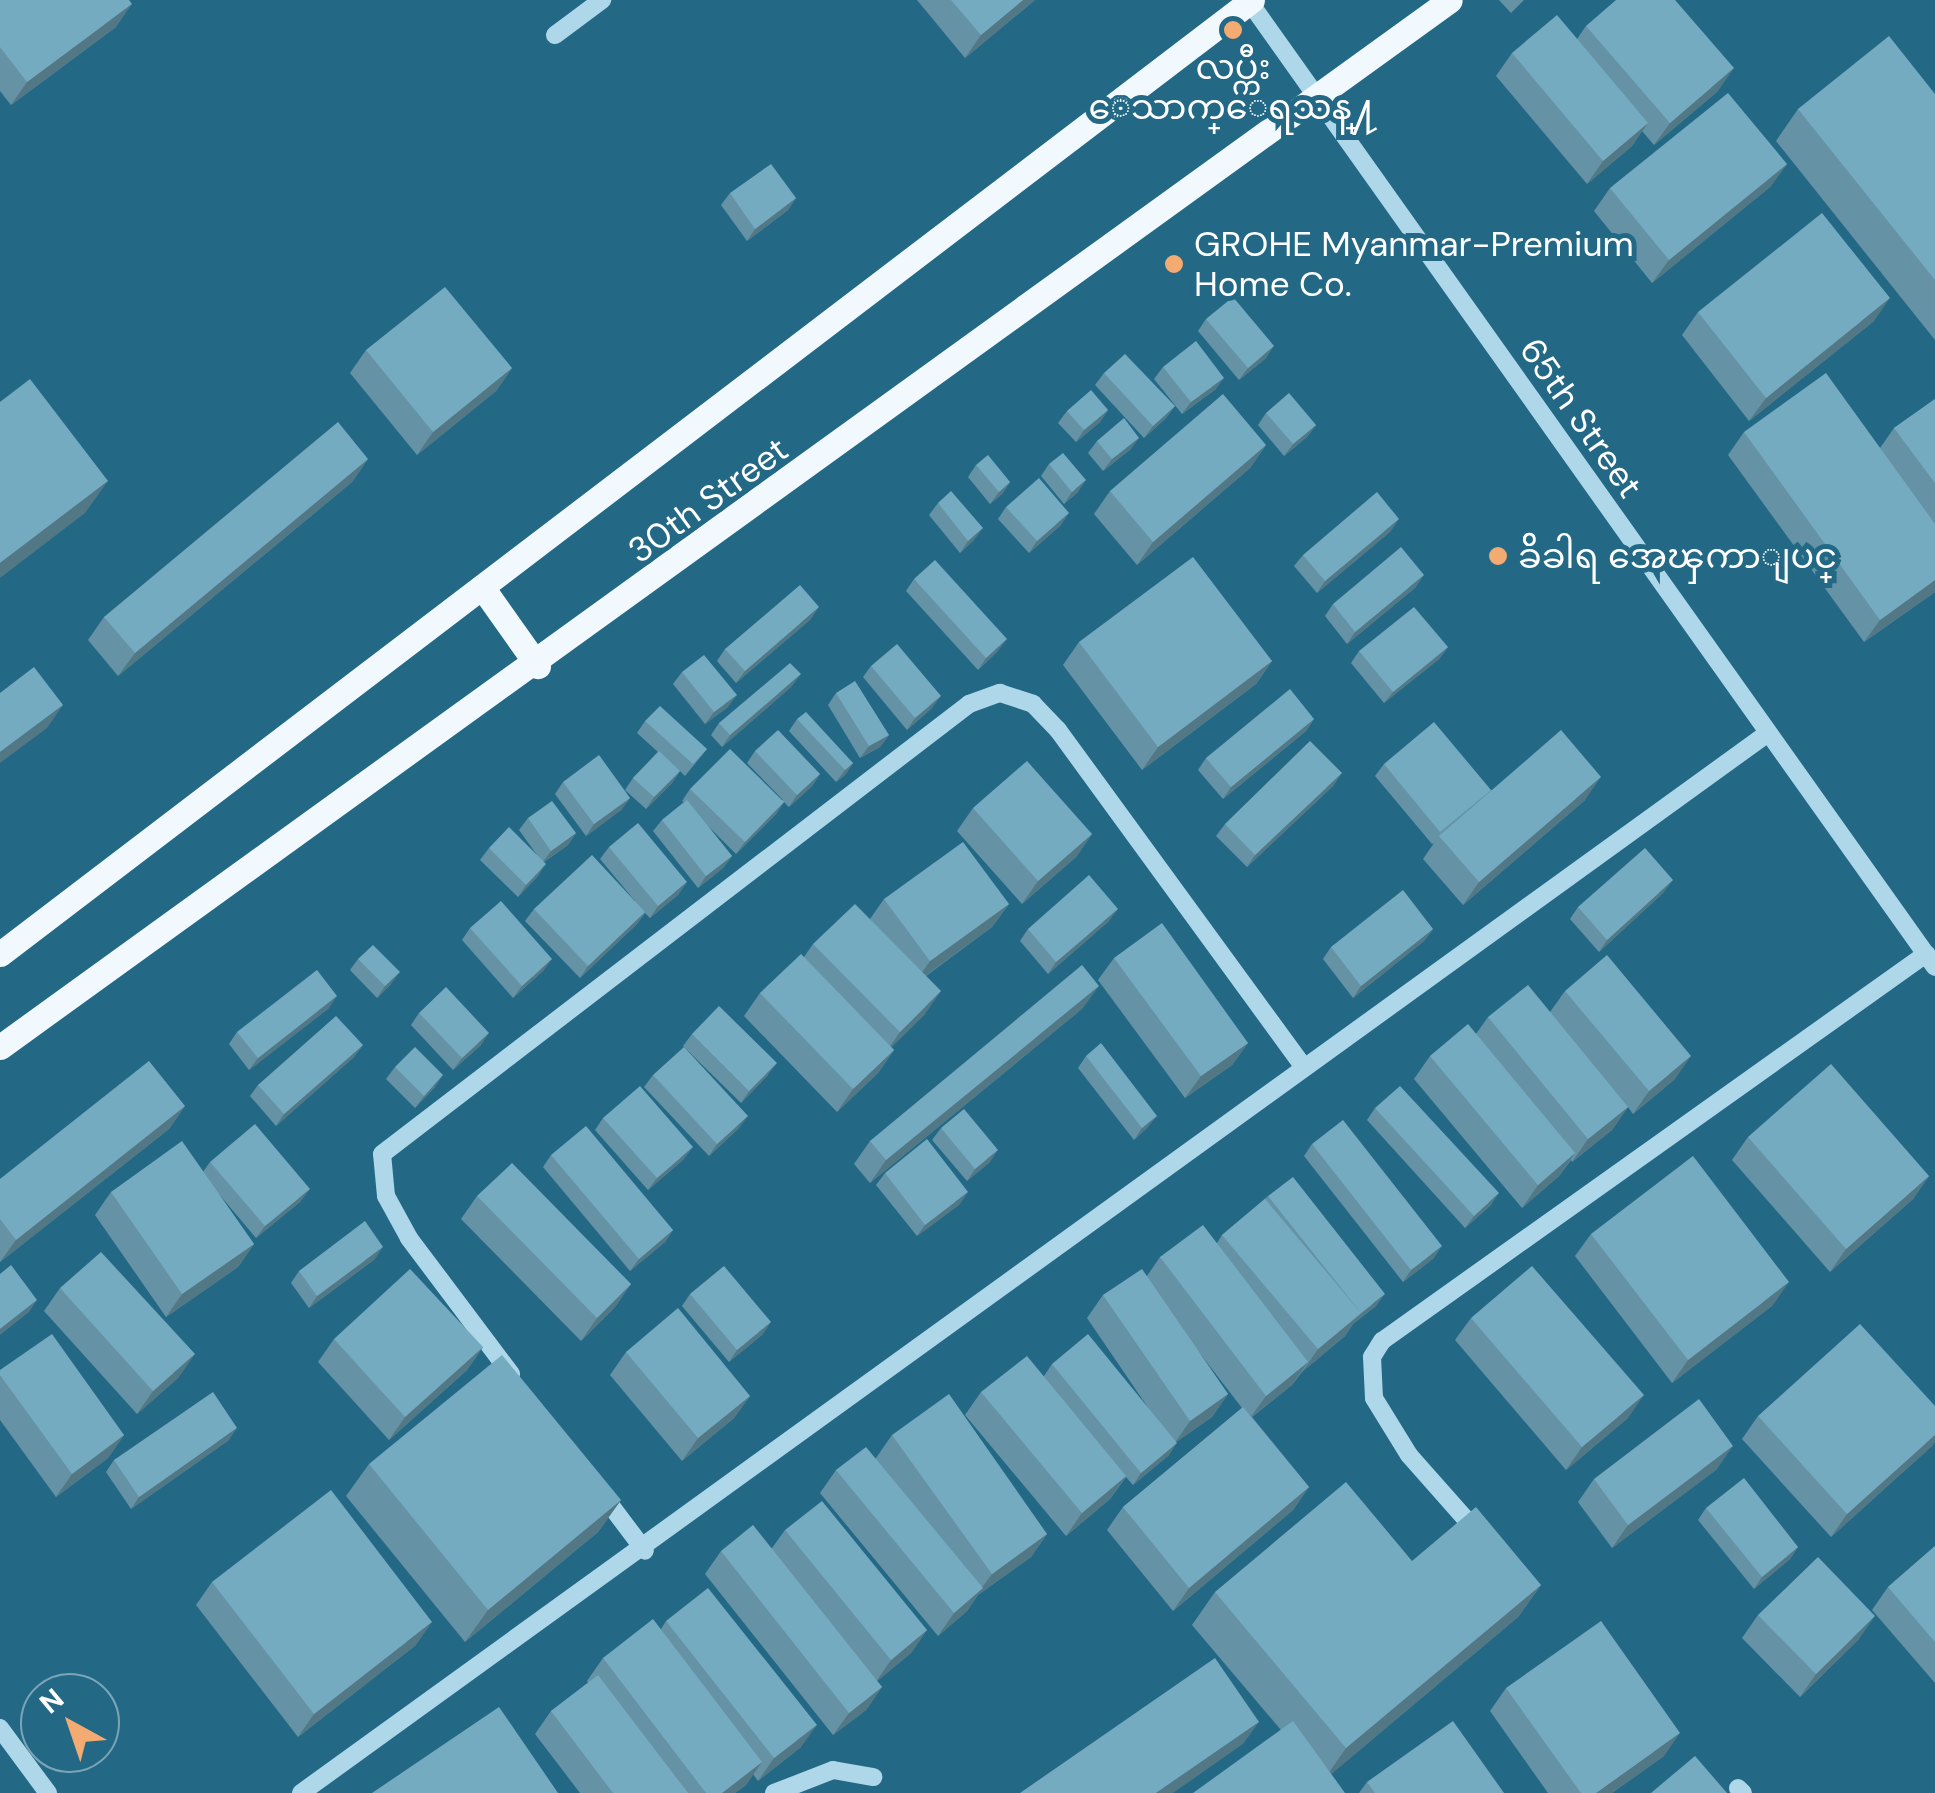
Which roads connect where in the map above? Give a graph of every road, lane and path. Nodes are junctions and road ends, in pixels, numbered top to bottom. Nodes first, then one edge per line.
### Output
1 (602, 0) edge
2 (1250, 0) edge
3 (1450, 0) edge
4 (555, 35) dead end
5 (1319, 101) junction
6 (482, 587) junction
7 (538, 666) junction
8 (1764, 736) junction
9 (0, 954) edge
10 (1930, 961) edge
11 (0, 1047) edge
12 (1303, 1066) junction
13 (527, 1394) edge
14 (586, 1473) edge
15 (1492, 1548) edge
16 (645, 1551) junction
17 (0, 1728) edge
18 (874, 1776) dead end
19 (48, 1793) edge
20 (301, 1793) edge
21 (774, 1793) edge

1 - 4 street
2 - 5 street, 65th Street
2 - 6 main road, 30th Street
3 - 5 main road, 30th Street
5 - 7 main road, 30th Street
5 - 8 street, 65th Street
6 - 7 main road
6 - 9 main road, 30th Street
7 - 11 main road, 30th Street
8 - 10 street, 65th Street
8 - 12 street
10 - 15 street
12 - 13 street
12 - 16 street
14 - 16 street
16 - 20 street
17 - 19 street
18 - 21 street

